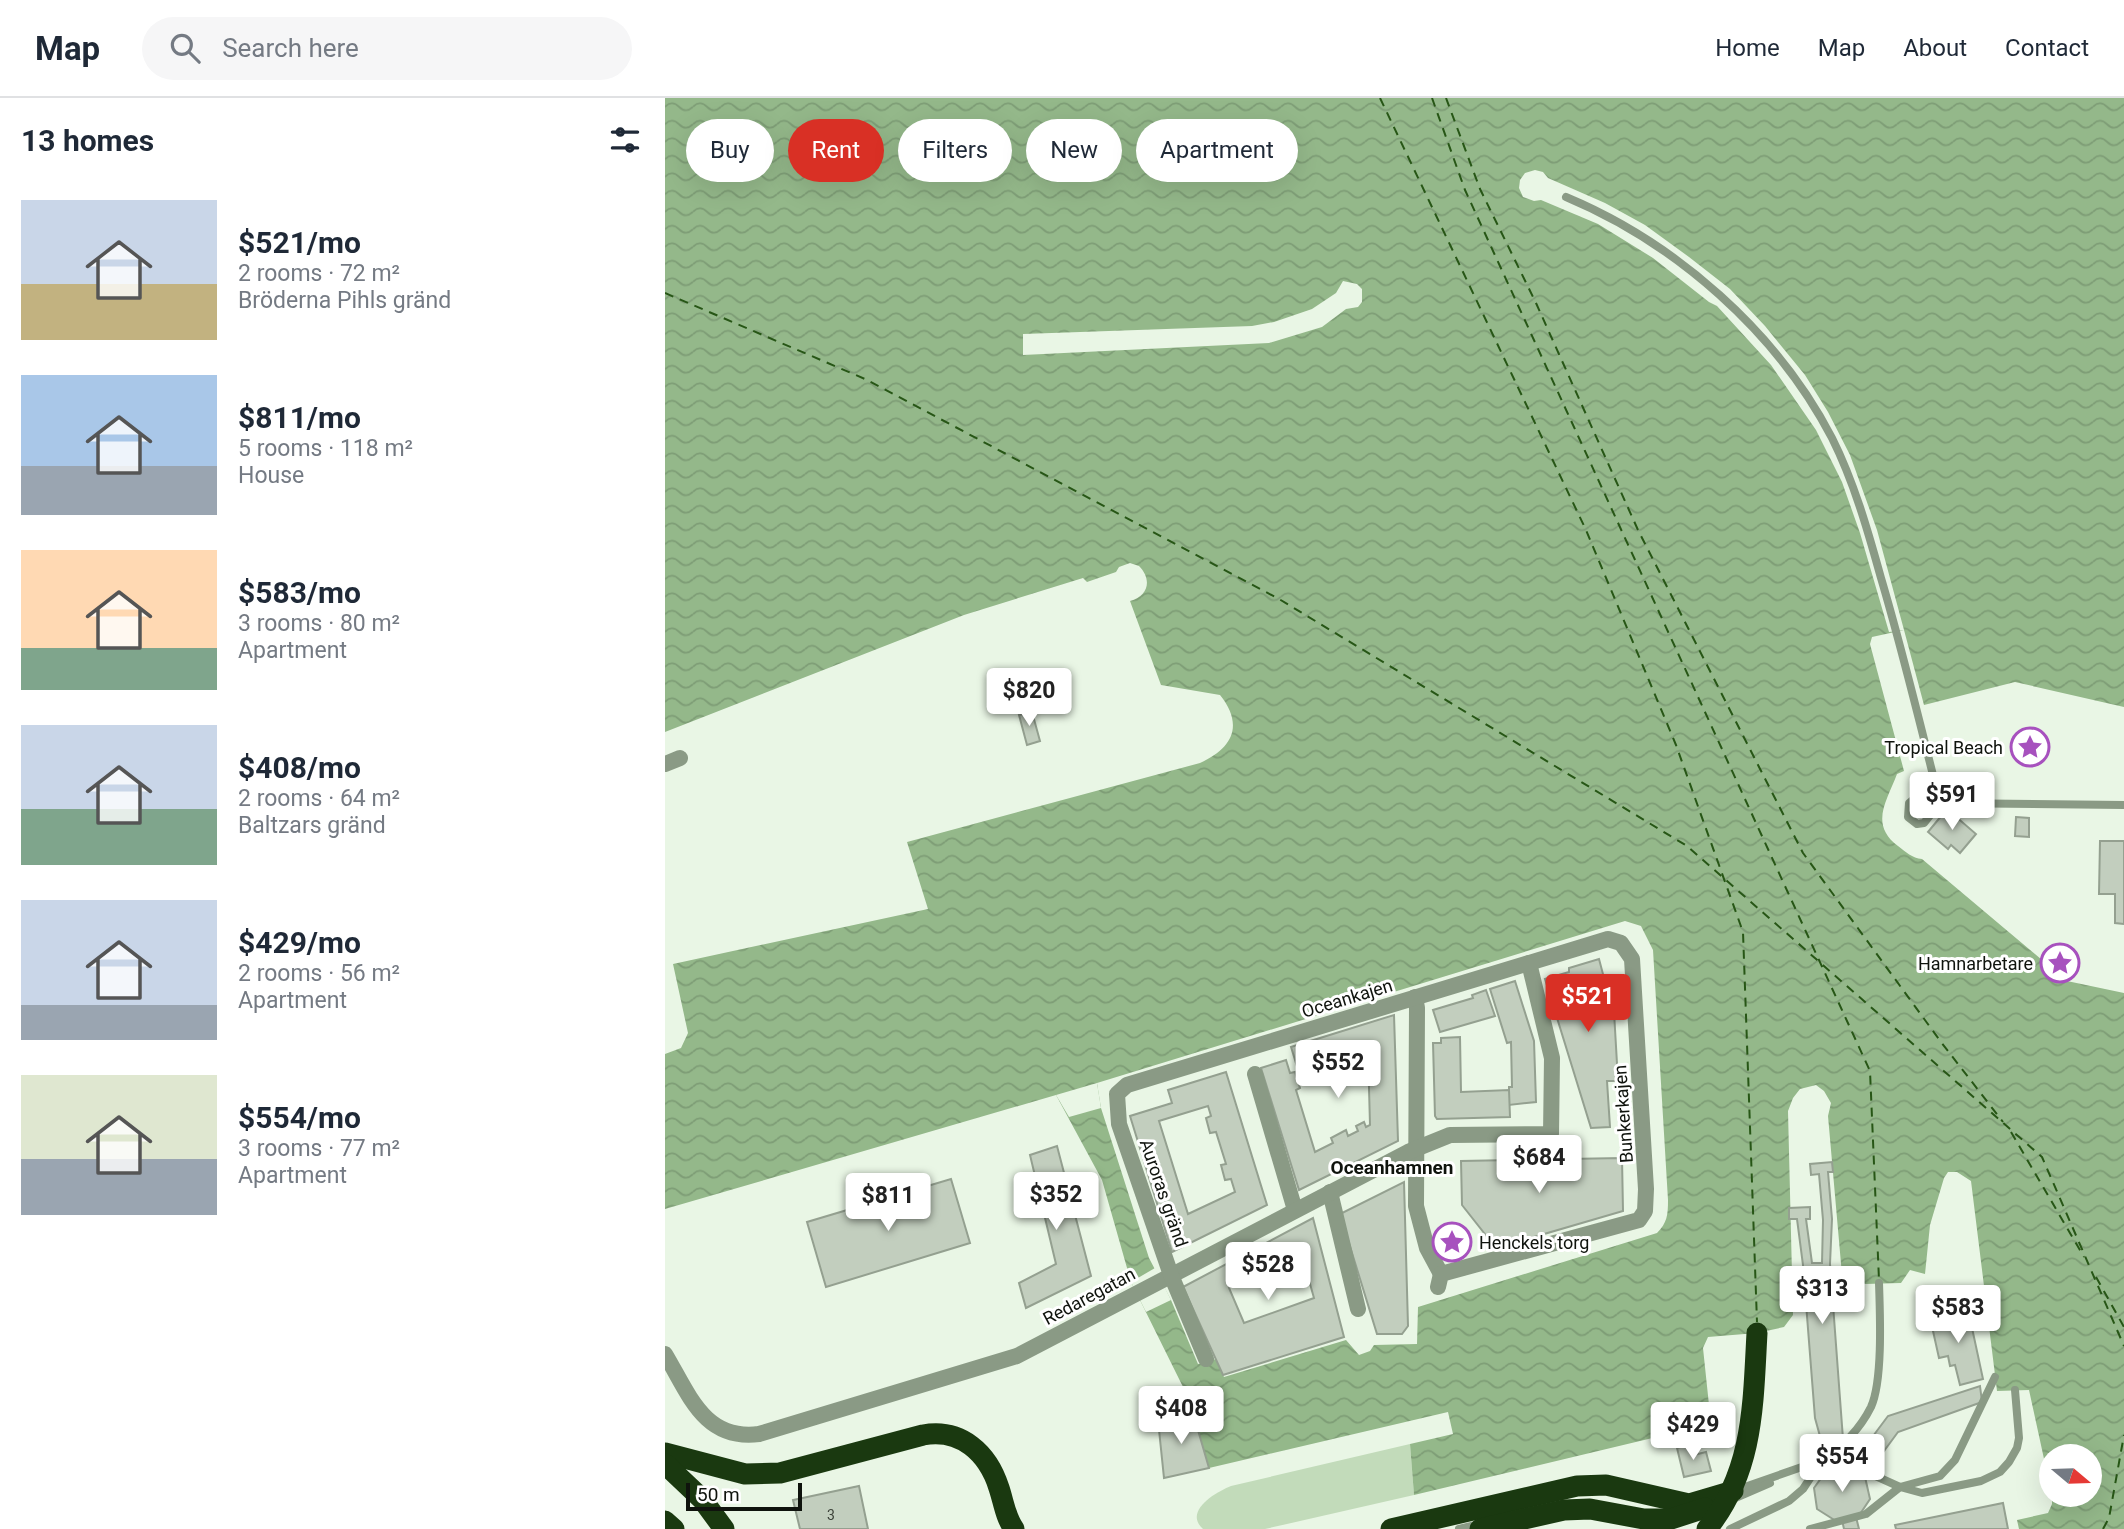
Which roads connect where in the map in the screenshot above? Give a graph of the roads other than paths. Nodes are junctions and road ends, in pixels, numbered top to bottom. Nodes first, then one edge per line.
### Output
1 (1566, 197) dead end
2 (2124, 805) edge
3 (1621, 943) joint
4 (1531, 970) junction
5 (1416, 1002) junction
6 (1255, 1074) dead end
7 (1119, 1124) joint
8 (1417, 1148) junction
9 (1329, 1192) junction
10 (1295, 1210) junction
11 (1167, 1277) junction
12 (1879, 1283) dead end
13 (1358, 1309) dead end
14 (1757, 1333) dead end
15 (665, 1354) edge
16 (1206, 1359) dead end
17 (1995, 1377) dead end
18 (2015, 1390) dead end
19 (665, 1453) edge
20 (1822, 1460) junction
21 (665, 1464) edge
22 (1900, 1487) junction
23 (1681, 1506) junction
24 (1723, 1513) edge
25 (665, 1521) edge
26 (1010, 1526) edge
27 (674, 1529) edge
28 (724, 1529) edge
29 (1391, 1529) edge
30 (1420, 1529) edge
31 (1458, 1529) edge
32 (1480, 1529) edge
33 (1697, 1529) edge
34 (1810, 1529) edge

1 - 2 lane
3 - 4 street, Oceankajen
3 - 8 street, Bunkerkajen
4 - 5 street, Oceankajen
4 - 8 street, Redaregatan
5 - 7 street, Oceankajen
5 - 8 street
6 - 10 street
7 - 11 street, Auroras gränd
8 - 9 street, Redaregatan
9 - 10 street, Redaregatan
9 - 13 street
10 - 11 street, Redaregatan
11 - 15 street, Redaregatan
11 - 16 street, Auroras gränd
12 - 20 lane
14 - 24 highway
17 - 22 lane
18 - 22 lane
19 - 26 highway
20 - 22 lane
20 - 24 lane
20 - 24 lane
21 - 28 highway
22 - 34 lane
23 - 24 highway
23 - 29 highway
23 - 30 lane
23 - 31 lane
24 - 32 highway
24 - 33 lane
25 - 27 highway

